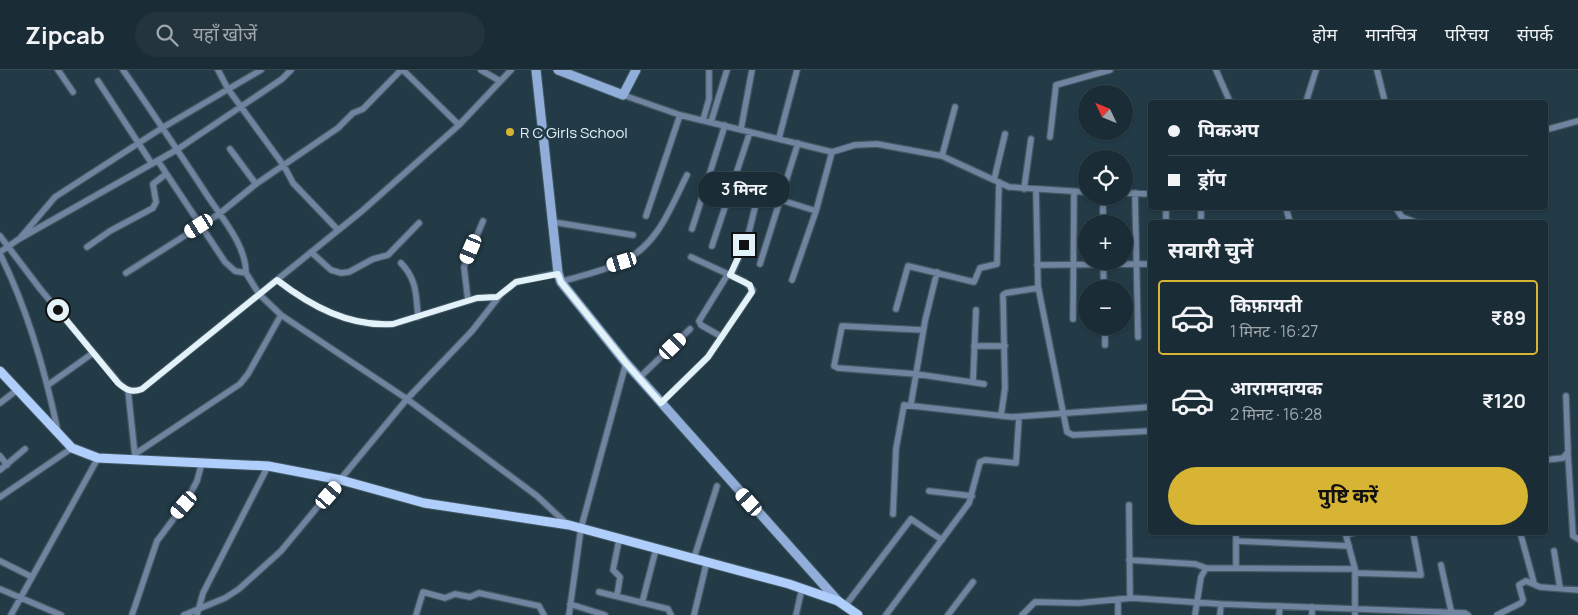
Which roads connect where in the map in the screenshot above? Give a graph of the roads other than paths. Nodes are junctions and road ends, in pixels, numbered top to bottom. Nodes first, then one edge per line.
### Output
1 (58, 70) edge
2 (123, 70) edge
3 (218, 70) edge
4 (261, 70) edge
5 (290, 70) edge
6 (402, 70) edge
7 (480, 70) edge
8 (511, 70) edge
9 (536, 70) edge
10 (558, 70) edge
11 (636, 70) edge
12 (709, 70) edge
13 (727, 70) edge
14 (752, 70) edge
15 (797, 70) edge
16 (1110, 70) edge
17 (1316, 70) edge
18 (1377, 70) edge
19 (1218, 71) edge
20 (98, 80) dead end
21 (500, 81) junction
22 (228, 89) junction
23 (73, 92) dead end
24 (623, 95) junction
25 (1229, 100) edge
26 (1307, 100) edge
27 (1384, 100) edge
28 (240, 106) junction
29 (955, 107) dead end
30 (680, 115) junction
31 (703, 120) junction
32 (1578, 121) edge
33 (711, 122) junction
34 (459, 125) junction
35 (725, 125) junction
36 (162, 128) junction
37 (741, 129) junction
38 (1548, 129) edge
39 (750, 132) junction
40 (1005, 134) dead end
41 (1050, 137) dead end
42 (779, 138) junction
43 (1031, 139) dead end
44 (140, 142) junction
45 (798, 144) junction
46 (230, 148) dead end
47 (178, 149) junction
48 (832, 152) junction
49 (942, 156) junction
50 (155, 162) junction
51 (284, 166) junction
52 (166, 174) junction
53 (687, 175) dead end
54 (996, 181) junction
55 (256, 184) junction
56 (1024, 189) junction
57 (1036, 189) junction
58 (759, 191) dead end
59 (1074, 192) junction
60 (1078, 192) edge
61 (1136, 193) joint
62 (1148, 194) edge
63 (782, 200) junction
64 (1397, 210) edge
65 (816, 211) junction
66 (220, 214) junction
67 (646, 216) dead end
68 (1411, 220) edge
69 (483, 221) dead end
70 (553, 222) junction
71 (419, 223) dead end
72 (199, 226) junction
73 (692, 229) dead end
74 (338, 230) junction
75 (633, 235) dead end
76 (0, 236) edge
77 (19, 239) junction
78 (712, 246) dead end
79 (8, 247) junction
80 (87, 247) dead end
81 (311, 252) junction
82 (0, 253) edge
83 (691, 258) dead end
84 (401, 263) dead end
85 (760, 264) dead end
86 (1074, 264) junction
87 (1078, 264) edge
88 (1133, 264) edge
89 (1138, 264) junction
90 (1148, 264) edge
91 (1037, 265) junction
92 (126, 272) dead end
93 (937, 272) junction
94 (246, 273) junction
95 (729, 275) junction
96 (560, 278) junction
97 (277, 280) junction
98 (792, 280) dead end
99 (1038, 288) junction
100 (259, 294) junction
101 (497, 297) junction
102 (468, 301) junction
103 (896, 309) dead end
104 (976, 310) dead end
105 (280, 315) junction
106 (418, 317) junction
107 (1073, 319) dead end
108 (690, 329) dead end
109 (923, 330) junction
110 (1105, 335) edge
111 (722, 337) junction
112 (1138, 337) dead end
113 (1105, 345) dead end
114 (974, 346) junction
115 (1005, 346) junction
116 (94, 353) junction
117 (626, 363) junction
118 (0, 370) edge
119 (916, 374) junction
120 (639, 378) junction
121 (972, 382) junction
122 (984, 384) dead end
123 (48, 385) junction
124 (17, 390) junction
125 (128, 390) junction
126 (1566, 396) dead end
127 (407, 399) junction
128 (0, 403) edge
129 (661, 403) junction
130 (911, 404) junction
131 (1148, 406) edge
132 (1063, 412) junction
133 (1001, 416) junction
134 (1020, 417) junction
135 (1148, 431) edge
136 (58, 432) junction
137 (72, 448) junction
138 (25, 449) dead end
139 (1568, 454) junction
140 (0, 456) edge
141 (135, 457) junction
142 (98, 458) junction
143 (1548, 460) edge
144 (202, 462) junction
145 (7, 465) junction
146 (268, 466) junction
147 (0, 470) edge
148 (341, 480) junction
149 (717, 486) dead end
150 (929, 491) dead end
151 (972, 496) junction
152 (0, 497) edge
153 (1129, 505) dead end
154 (893, 514) dead end
155 (569, 525) junction
156 (581, 528) junction
157 (1236, 535) edge
158 (1346, 535) edge
159 (1414, 535) edge
160 (1521, 535) edge
161 (1578, 539) edge
162 (619, 540) junction
163 (942, 540) junction
164 (1236, 542) junction
165 (1349, 546) junction
166 (656, 549) junction
167 (1554, 551) dead end
168 (694, 558) junction
169 (1129, 560) junction
170 (0, 561) edge
171 (707, 561) junction
172 (1441, 565) dead end
173 (1206, 568) junction
174 (1236, 568) junction
175 (1355, 571) junction
176 (32, 577) junction
177 (973, 582) dead end
178 (1534, 583) junction
179 (802, 588) junction
180 (1560, 588) junction
181 (0, 589) edge
182 (1578, 590) edge
183 (599, 592) dead end
184 (616, 596) junction
185 (1130, 598) junction
186 (19, 599) junction
187 (1118, 599) junction
188 (1197, 602) junction
189 (642, 603) junction
190 (570, 604) junction
191 (841, 604) junction
192 (1221, 604) junction
193 (1280, 606) junction
194 (1312, 608) junction
195 (198, 612) edge
196 (1356, 612) edge
197 (1451, 614) edge
198 (11, 615) edge
199 (61, 615) edge
200 (132, 615) edge
201 (184, 615) edge
202 (416, 615) edge
203 (544, 615) edge
204 (569, 615) edge
205 (605, 615) edge
206 (670, 615) edge
207 (694, 615) edge
208 (796, 615) edge
209 (858, 615) edge
210 (886, 615) edge
211 (948, 615) edge
212 (1022, 615) edge
213 (1118, 615) edge
214 (1195, 615) edge
215 (1220, 615) edge
216 (1279, 615) edge
217 (1312, 615) edge
218 (1468, 615) edge
219 (1497, 615) edge

1 - 23 street
2 - 36 street
3 - 22 street
4 - 22 street
5 - 28 street
6 - 34 street
6 - 51 street
7 - 21 street
8 - 21 street
9 - 70 street
10 - 24 street
11 - 24 street
12 - 31 street
13 - 33 street
14 - 37 street
15 - 42 street
16 - 41 street
17 - 26 street
18 - 27 street
19 - 25 street
20 - 44 street
21 - 34 street
22 - 28 street
22 - 36 street
24 - 30 street
28 - 47 street
28 - 51 street
29 - 49 street
30 - 31 street
30 - 67 street
31 - 33 street
32 - 38 street
33 - 35 street
34 - 74 street
35 - 37 street
35 - 73 street
36 - 44 street
36 - 47 street
37 - 39 street
39 - 42 street
39 - 78 street
40 - 54 street
42 - 45 street
43 - 56 street
44 - 50 street
44 - 77 street
45 - 48 street
45 - 63 street
46 - 55 street
47 - 50 street
47 - 66 street
48 - 49 street
48 - 65 street
49 - 54 street
50 - 52 street
50 - 77 street
51 - 55 street
51 - 74 street
52 - 72 street
52 - 80 street
53 - 96 street
54 - 56 street
54 - 93 street
55 - 66 street
56 - 57 street
57 - 59 street
57 - 91 street
58 - 95 street
59 - 60 street
59 - 86 street
61 - 62 street
61 - 89 street
63 - 65 street
63 - 85 street
64 - 68 street
65 - 98 street
66 - 72 street
66 - 94 street
69 - 102 street
70 - 75 street
70 - 96 street
71 - 81 street
72 - 92 street
72 - 94 street
74 - 81 street
76 - 79 street
77 - 79 street
79 - 82 street
79 - 116 street
81 - 97 street
82 - 123 street
83 - 95 street
84 - 106 street
86 - 87 street
86 - 91 street
86 - 107 street
88 - 89 street
89 - 90 street
89 - 112 street
91 - 99 street
93 - 103 street
93 - 109 street
94 - 100 street
95 - 111 street
95 - 111 street
96 - 101 street
96 - 117 street
97 - 100 street
97 - 106 street
99 - 115 street
99 - 132 street
100 - 105 street
100 - 125 street
101 - 102 street
101 - 127 street
102 - 106 street
104 - 114 street
105 - 127 street
105 - 141 street
108 - 120 street
109 - 119 street
109 - 119 street
110 - 113 street
111 - 129 street
114 - 115 street
114 - 121 street
115 - 133 street
116 - 123 street
116 - 125 street
117 - 120 street
117 - 156 street
118 - 124 main road
119 - 121 street
119 - 130 street
120 - 129 street
121 - 122 street
123 - 136 street
124 - 128 street
124 - 136 main road
125 - 141 street
126 - 139 street
127 - 148 street
127 - 155 street
129 - 191 street
130 - 133 street
130 - 154 street
131 - 132 street
132 - 134 street
132 - 135 street
133 - 134 street
134 - 151 street
136 - 137 main road
137 - 142 main road
137 - 152 street
138 - 145 street
139 - 143 street
139 - 161 street
140 - 145 street
141 - 142 main road
141 - 144 main road
142 - 176 street
144 - 146 main road
144 - 200 street
145 - 147 street
146 - 148 main road
146 - 195 street
148 - 155 main road
148 - 195 street
149 - 168 street
150 - 151 street
151 - 163 street
153 - 169 street
155 - 156 main road
156 - 162 main road
156 - 190 street
157 - 164 street
158 - 165 street
159 - 175 street
160 - 178 street
162 - 166 main road
162 - 184 street
163 - 191 street
163 - 210 street
164 - 165 street
164 - 174 street
165 - 175 street
166 - 168 main road
166 - 189 street
167 - 180 street
168 - 171 main road
169 - 173 street
169 - 185 street
170 - 176 street
171 - 179 main road
171 - 207 street
172 - 197 street
173 - 174 street
173 - 188 street
174 - 175 street
175 - 196 street
176 - 186 street
177 - 211 street
178 - 180 street
178 - 219 street
179 - 191 main road
179 - 208 street
180 - 182 street
181 - 186 street
183 - 184 street
184 - 189 street
185 - 187 street
185 - 188 street
186 - 198 street
186 - 199 street
187 - 212 street
187 - 213 street
188 - 192 street
188 - 214 street
189 - 206 street
190 - 204 street
190 - 205 street
191 - 209 main road
192 - 193 street
192 - 215 street
193 - 194 street
193 - 216 street
194 - 196 street
194 - 217 street
195 - 201 street
196 - 197 street
197 - 218 street
202 - 203 street

